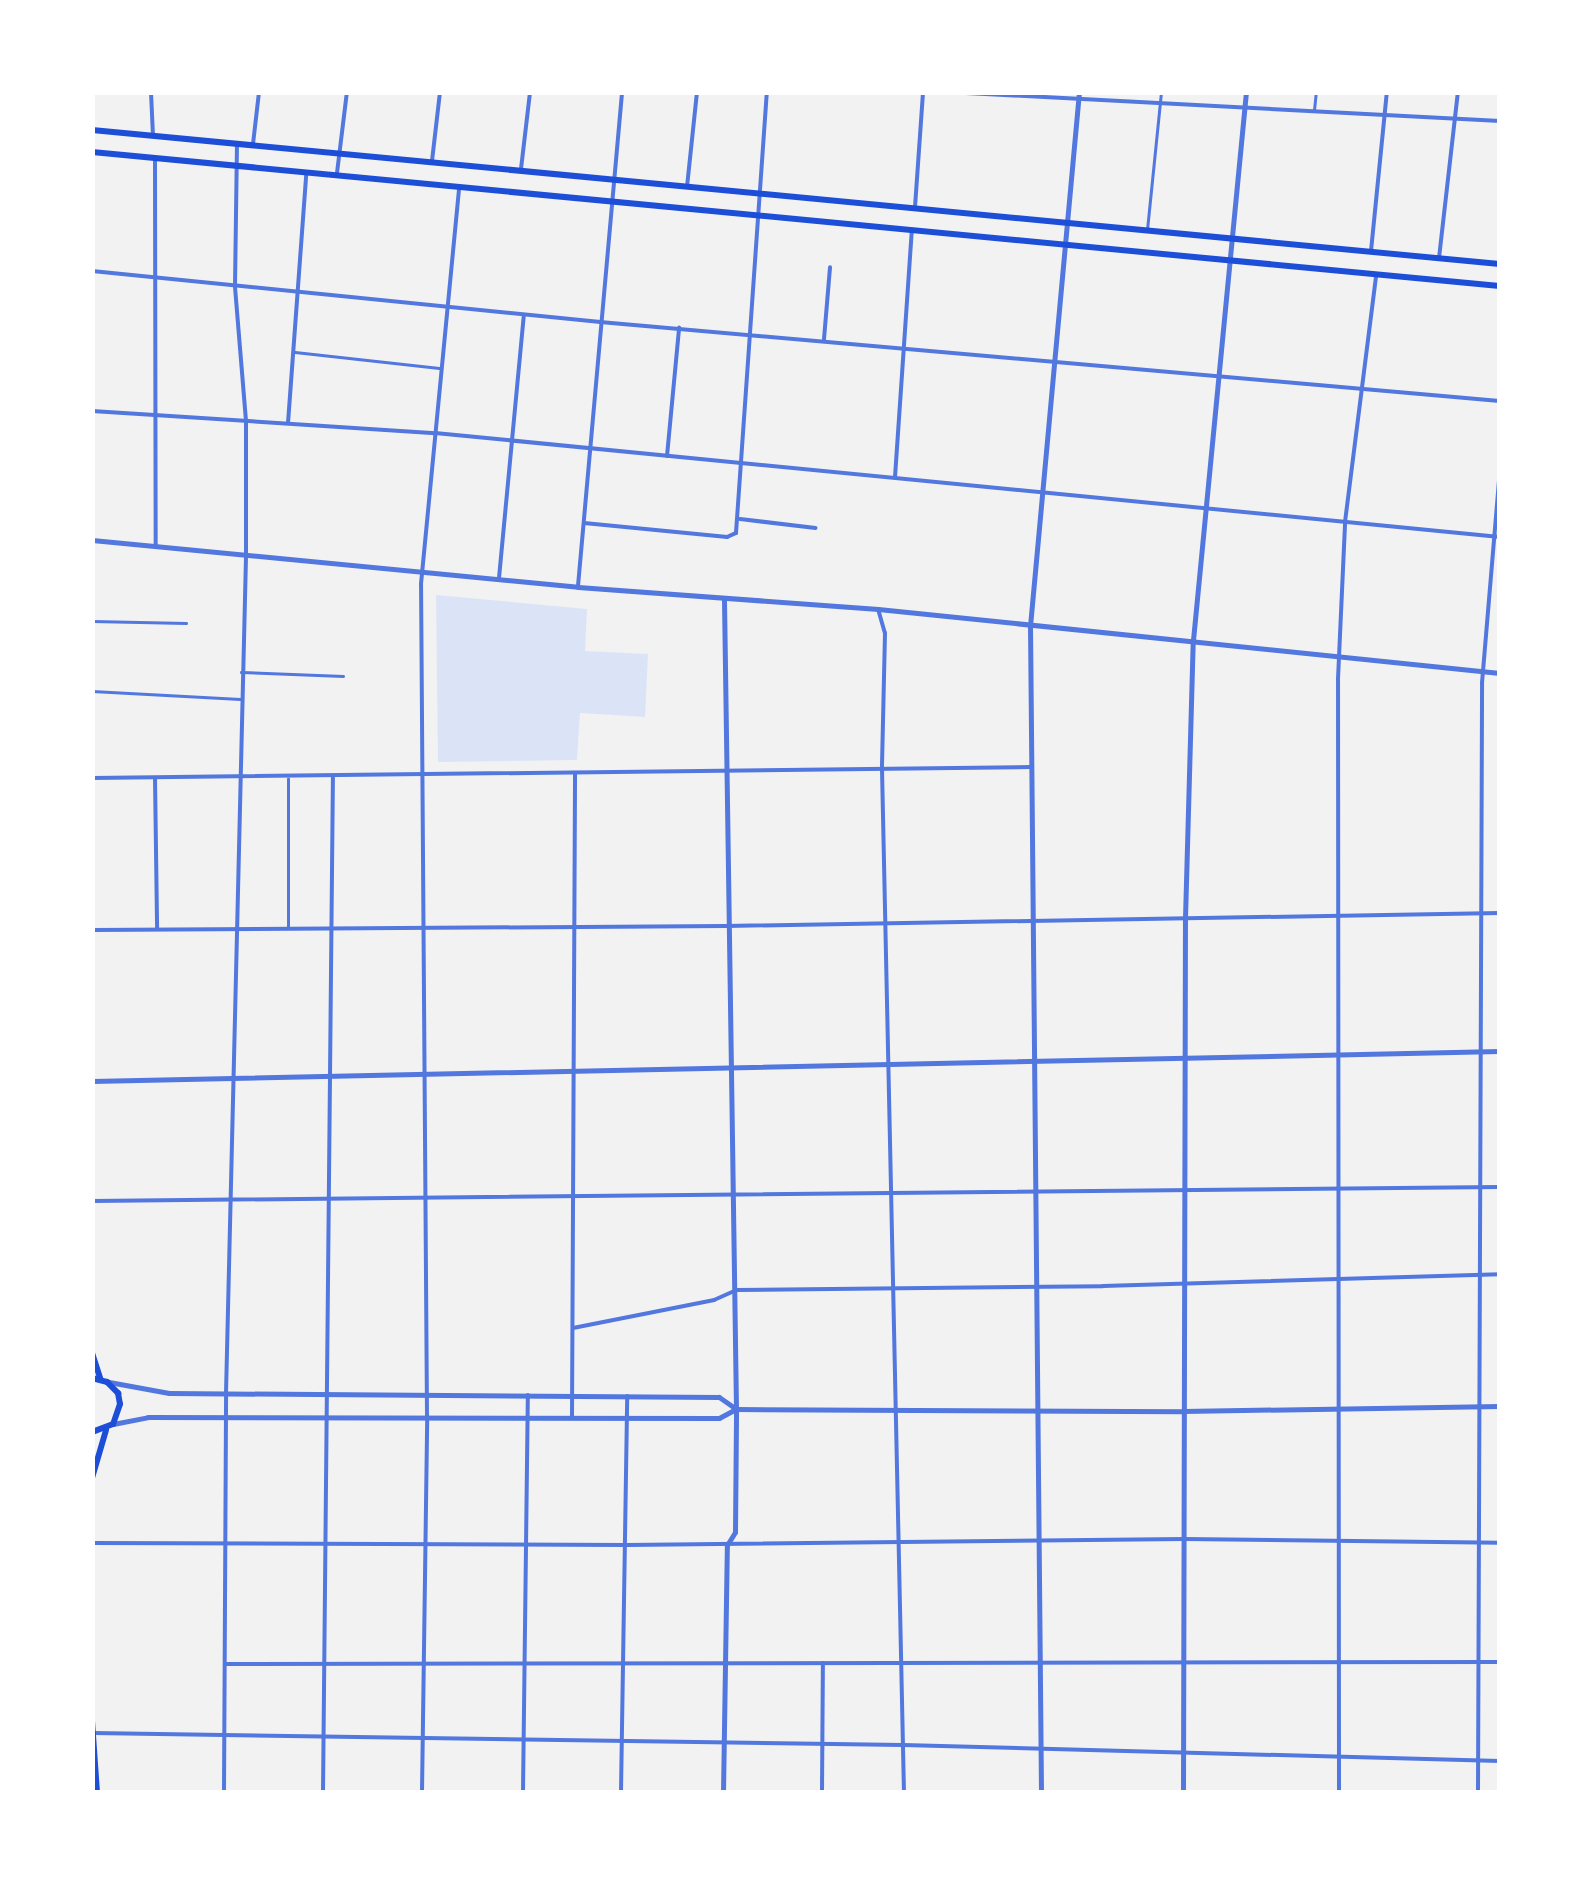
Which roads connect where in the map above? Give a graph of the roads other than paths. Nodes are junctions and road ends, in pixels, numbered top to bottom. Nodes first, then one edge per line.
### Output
1 (151, 92) edge
2 (259, 92) edge
3 (347, 92) edge
4 (440, 92) edge
5 (530, 92) edge
6 (622, 92) edge
7 (697, 92) edge
8 (768, 92) edge
9 (924, 92) edge
10 (946, 92) edge
11 (1161, 92) edge
12 (1246, 92) edge
13 (1316, 92) edge
14 (1387, 92) edge
15 (1458, 92) edge
16 (1003, 94) edge
17 (1079, 96) edge
18 (1160, 104) junction
19 (1244, 108) junction
20 (1314, 112) junction
21 (1385, 115) junction
22 (1455, 119) junction
23 (1500, 121) edge
24 (92, 130) edge
25 (153, 136) junction
26 (238, 142) junction
27 (253, 144) junction
28 (92, 152) edge
29 (339, 152) junction
30 (155, 156) junction
31 (432, 162) junction
32 (236, 163) junction
33 (521, 169) junction
34 (306, 170) junction
35 (337, 173) junction
36 (611, 179) junction
37 (459, 184) junction
38 (687, 186) junction
39 (759, 194) junction
40 (610, 201) junction
41 (914, 210) junction
42 (758, 215) junction
43 (1067, 224) junction
44 (912, 230) junction
45 (1147, 231) junction
46 (1231, 238) junction
47 (1065, 245) junction
48 (1371, 251) junction
49 (1440, 258) junction
50 (1229, 260) junction
51 (1500, 264) edge
52 (830, 267) dead end
53 (92, 271) edge
54 (1376, 274) junction
55 (156, 278) junction
56 (236, 286) junction
57 (1500, 286) edge
58 (298, 292) junction
59 (447, 307) junction
60 (524, 314) junction
61 (600, 322) junction
62 (679, 328) junction
63 (749, 332) junction
64 (824, 339) junction
65 (904, 346) junction
66 (293, 352) junction
67 (1054, 360) junction
68 (442, 368) junction
69 (1218, 375) junction
70 (1362, 389) junction
71 (1500, 401) edge
72 (92, 412) edge
73 (156, 416) junction
74 (246, 421) junction
75 (288, 423) junction
76 (435, 433) junction
77 (512, 441) junction
78 (590, 448) junction
79 (667, 456) junction
80 (739, 463) junction
81 (1500, 470) edge
82 (896, 477) junction
83 (1042, 490) junction
84 (1206, 506) junction
85 (739, 519) junction
86 (1345, 522) junction
87 (584, 523) junction
88 (815, 528) dead end
89 (1492, 536) junction
90 (1500, 537) edge
91 (92, 540) edge
92 (156, 545) junction
93 (246, 554) junction
94 (422, 570) junction
95 (498, 578) junction
96 (578, 587) junction
97 (724, 598) junction
98 (878, 609) junction
99 (92, 621) edge
100 (186, 623) dead end
101 (1030, 626) junction
102 (1193, 640) junction
103 (1338, 659) junction
104 (241, 672) junction
105 (1484, 672) junction
106 (1500, 673) edge
107 (343, 676) dead end
108 (92, 691) edge
109 (240, 699) junction
110 (1031, 768) junction
111 (882, 769) junction
112 (726, 771) junction
113 (575, 773) junction
114 (424, 774) junction
115 (238, 776) junction
116 (288, 776) junction
117 (333, 776) junction
118 (92, 778) edge
119 (154, 778) junction
120 (1480, 913) junction
121 (1500, 913) edge
122 (1337, 915) junction
123 (1185, 918) junction
124 (1033, 921) junction
125 (884, 923) junction
126 (574, 926) junction
127 (726, 926) junction
128 (288, 927) junction
129 (331, 927) junction
130 (425, 927) junction
131 (237, 928) junction
132 (157, 929) junction
133 (92, 930) edge
134 (1480, 1051) junction
135 (1500, 1051) edge
136 (1339, 1054) junction
137 (1184, 1058) junction
138 (1034, 1061) junction
139 (887, 1064) junction
140 (730, 1068) junction
141 (574, 1071) junction
142 (426, 1074) junction
143 (330, 1076) junction
144 (232, 1078) junction
145 (92, 1082) edge
146 (1480, 1187) junction
147 (1500, 1187) edge
148 (1184, 1188) junction
149 (1338, 1188) junction
150 (890, 1194) junction
151 (1036, 1194) junction
152 (731, 1197) junction
153 (573, 1198) junction
154 (230, 1199) junction
155 (426, 1199) junction
156 (328, 1200) junction
157 (92, 1201) edge
158 (1500, 1274) edge
159 (1480, 1275) junction
160 (1338, 1280) junction
161 (1184, 1284) junction
162 (891, 1286) junction
163 (1036, 1287) junction
164 (736, 1290) junction
165 (572, 1328) junction
166 (92, 1353) edge
167 (100, 1380) edge
168 (226, 1393) junction
169 (327, 1394) junction
170 (427, 1394) junction
171 (528, 1395) junction
172 (572, 1395) junction
173 (627, 1396) junction
174 (1478, 1406) junction
175 (1500, 1406) edge
176 (736, 1408) junction
177 (1338, 1408) junction
178 (894, 1410) junction
179 (1038, 1411) junction
180 (1183, 1411) junction
181 (427, 1416) junction
182 (226, 1417) junction
183 (327, 1417) junction
184 (527, 1419) junction
185 (627, 1419) junction
186 (572, 1420) junction
187 (110, 1427) junction
188 (92, 1432) edge
189 (92, 1478) edge
190 (1184, 1539) junction
191 (1039, 1540) junction
192 (897, 1541) junction
193 (92, 1542) edge
194 (226, 1542) junction
195 (1340, 1542) junction
196 (326, 1543) junction
197 (426, 1543) junction
198 (1500, 1543) edge
199 (526, 1544) junction
200 (1478, 1544) junction
201 (627, 1545) junction
202 (727, 1545) junction
203 (1183, 1662) junction
204 (1340, 1662) junction
205 (1478, 1662) junction
206 (1500, 1662) edge
207 (725, 1663) junction
208 (823, 1663) junction
209 (900, 1663) junction
210 (1040, 1663) junction
211 (225, 1664) junction
212 (324, 1664) junction
213 (424, 1664) junction
214 (526, 1664) junction
215 (624, 1664) junction
216 (92, 1721) edge
217 (93, 1733) edge
218 (225, 1736) junction
219 (323, 1738) junction
220 (423, 1738) junction
221 (524, 1741) junction
222 (622, 1742) junction
223 (724, 1743) junction
224 (822, 1745) junction
225 (903, 1746) junction
226 (1041, 1750) junction
227 (1183, 1752) junction
228 (1339, 1756) junction
229 (1478, 1760) junction
230 (1500, 1761) edge
231 (97, 1792) edge
232 (224, 1792) edge
233 (323, 1792) edge
234 (422, 1792) edge
235 (523, 1792) edge
236 (621, 1792) edge
237 (723, 1792) edge
238 (822, 1792) edge
239 (904, 1792) edge
240 (1041, 1792) edge
241 (1183, 1792) edge
242 (1339, 1792) edge
243 (1478, 1792) edge

1 - 25 street
2 - 27 street
3 - 29 street
4 - 31 street
5 - 33 street
6 - 36 street
7 - 38 street
8 - 39 street
9 - 41 street
10 - 16 street
11 - 18 lane
12 - 19 street
13 - 20 lane
14 - 21 street
15 - 22 street
16 - 17 street
17 - 18 street
17 - 43 street
18 - 19 street
18 - 45 lane
19 - 20 street
19 - 46 street
20 - 21 street
21 - 22 street
21 - 48 street
22 - 23 street
22 - 49 street
24 - 25 main road
25 - 26 main road
26 - 27 main road
26 - 32 street
27 - 29 main road
28 - 30 main road
29 - 31 main road
29 - 35 street
30 - 32 main road
30 - 55 street
31 - 33 main road
32 - 34 main road
32 - 56 street
33 - 36 main road
34 - 35 main road
34 - 58 street
35 - 37 main road
36 - 38 main road
36 - 40 street
37 - 40 main road
37 - 59 street
38 - 39 main road
39 - 41 main road
39 - 42 street
40 - 42 main road
40 - 61 street
41 - 43 main road
42 - 44 main road
42 - 63 street
43 - 45 main road
43 - 47 street
44 - 47 main road
44 - 65 street
45 - 46 main road
46 - 48 main road
46 - 50 street
47 - 50 main road
47 - 67 street
48 - 49 main road
49 - 51 main road
50 - 54 main road
50 - 69 street
52 - 64 street
53 - 55 street
54 - 57 main road
54 - 70 street
55 - 56 street
55 - 73 street
56 - 58 street
56 - 74 street
58 - 59 street
58 - 66 street
59 - 60 street
59 - 68 street
60 - 61 street
60 - 77 street
61 - 62 street
61 - 78 street
62 - 63 street
62 - 79 street
63 - 64 street
63 - 80 street
64 - 65 street
65 - 67 street
65 - 82 street
66 - 68 lane
66 - 75 street
67 - 69 street
67 - 83 street
68 - 76 street
69 - 70 street
69 - 84 street
70 - 71 street
70 - 86 street
72 - 73 street
73 - 74 street
73 - 92 street
74 - 75 street
74 - 93 street
75 - 76 street
76 - 77 street
76 - 94 street
77 - 78 street
77 - 95 street
78 - 79 street
78 - 87 street
79 - 80 street
80 - 82 street
80 - 85 street
81 - 89 street
82 - 83 street
83 - 84 street
83 - 101 street
84 - 86 street
84 - 102 street
85 - 87 street
85 - 88 street
86 - 89 street
86 - 103 street
87 - 96 street
89 - 90 street
89 - 105 street
91 - 92 street
92 - 93 street
93 - 94 street
93 - 104 street
94 - 95 street
94 - 114 street
95 - 96 street
96 - 97 street
97 - 98 street
97 - 112 street
98 - 101 street
98 - 111 street
99 - 100 lane
101 - 102 street
101 - 110 street
102 - 103 street
102 - 123 street
103 - 105 street
103 - 122 street
104 - 107 lane
104 - 109 street
105 - 106 street
105 - 120 street
108 - 109 lane
109 - 115 street
110 - 111 street
110 - 124 street
111 - 112 street
111 - 125 street
112 - 113 street
112 - 127 street
113 - 114 street
113 - 126 street
114 - 117 street
114 - 130 street
115 - 116 street
115 - 119 street
115 - 131 street
116 - 117 street
116 - 128 lane
117 - 129 street
118 - 119 street
119 - 132 street
120 - 121 street
120 - 122 street
120 - 134 street
122 - 123 street
122 - 136 street
123 - 124 street
123 - 137 street
124 - 125 street
124 - 138 street
125 - 127 street
125 - 139 street
126 - 127 street
126 - 130 street
126 - 141 street
127 - 140 street
128 - 129 street
128 - 131 street
129 - 130 street
129 - 143 street
130 - 142 street
131 - 132 street
131 - 144 street
132 - 133 street
134 - 135 street
134 - 136 street
134 - 146 street
136 - 137 street
136 - 149 street
137 - 138 street
137 - 148 street
138 - 139 street
138 - 151 street
139 - 140 street
139 - 150 street
140 - 141 street
140 - 152 street
141 - 142 street
141 - 153 street
142 - 143 street
142 - 155 street
143 - 144 street
143 - 156 street
144 - 145 street
144 - 154 street
146 - 147 street
146 - 149 street
146 - 159 street
148 - 149 street
148 - 151 street
148 - 161 street
149 - 160 street
150 - 151 street
150 - 152 street
150 - 162 street
151 - 163 street
152 - 153 street
152 - 164 street
153 - 155 street
153 - 165 street
154 - 156 street
154 - 157 street
154 - 168 street
155 - 156 street
155 - 170 street
156 - 169 street
158 - 159 street
159 - 160 street
159 - 174 street
160 - 161 street
160 - 177 street
161 - 163 street
161 - 180 street
162 - 163 street
162 - 164 street
162 - 178 street
163 - 179 street
164 - 165 street
164 - 176 street
165 - 172 street
166 - 167 main road
167 - 168 street
167 - 187 main road
168 - 169 street
168 - 182 street
169 - 170 street
169 - 183 street
170 - 171 street
170 - 181 street
171 - 172 street
171 - 184 street
172 - 173 street
172 - 186 street
173 - 176 street
173 - 185 street
174 - 175 street
174 - 177 street
174 - 200 street
176 - 178 street
176 - 185 street
176 - 202 street
177 - 180 street
177 - 195 street
178 - 179 street
178 - 192 street
179 - 180 street
179 - 191 street
180 - 190 street
181 - 183 street
181 - 184 street
181 - 197 street
182 - 183 street
182 - 187 street
182 - 194 street
183 - 196 street
184 - 186 street
184 - 199 street
185 - 186 street
185 - 201 street
187 - 188 main road
187 - 189 main road
190 - 191 street
190 - 195 street
190 - 203 street
191 - 192 street
191 - 210 street
192 - 202 street
192 - 209 street
193 - 194 street
194 - 196 street
194 - 211 street
195 - 200 street
195 - 204 street
196 - 197 street
196 - 212 street
197 - 199 street
197 - 213 street
198 - 200 street
199 - 201 street
199 - 214 street
200 - 205 street
201 - 202 street
201 - 215 street
202 - 207 street
203 - 204 street
203 - 210 street
203 - 227 street
204 - 205 street
204 - 228 street
205 - 206 street
205 - 229 street
207 - 208 street
207 - 215 street
207 - 223 street
208 - 209 street
208 - 224 street
209 - 210 street
209 - 225 street
210 - 226 street
211 - 212 street
211 - 218 street
212 - 213 street
212 - 219 street
213 - 214 street
213 - 220 street
214 - 215 street
214 - 221 street
215 - 222 street
216 - 217 main road
217 - 218 street
217 - 231 main road
218 - 219 street
218 - 232 street
219 - 220 street
219 - 233 street
220 - 221 street
220 - 234 street
221 - 222 street
221 - 235 street
222 - 223 street
222 - 236 street
223 - 224 street
223 - 237 street
224 - 225 street
224 - 238 street
225 - 226 street
225 - 239 street
226 - 227 street
226 - 240 street
227 - 228 street
227 - 241 street
228 - 229 street
228 - 242 street
229 - 230 street
229 - 243 street

